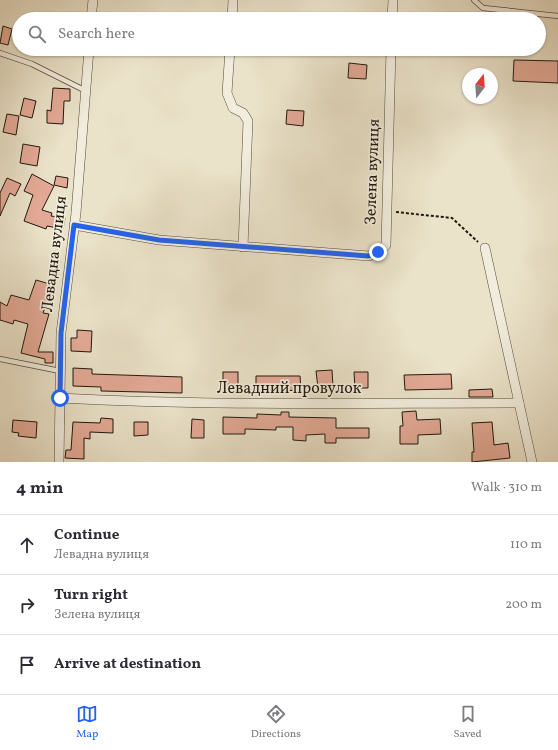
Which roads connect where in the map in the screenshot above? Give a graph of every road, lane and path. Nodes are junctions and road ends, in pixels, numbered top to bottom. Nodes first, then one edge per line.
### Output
1 (93, 0) edge
2 (234, 0) edge
3 (392, 0) edge
4 (474, 0) edge
5 (92, 12) edge
6 (233, 12) edge
7 (392, 12) edge
8 (520, 12) edge
9 (546, 15) edge
10 (558, 16) edge
11 (0, 53) edge
12 (88, 56) edge
13 (230, 56) edge
14 (391, 56) edge
15 (86, 91) junction
16 (387, 212) junction
17 (74, 225) junction
18 (243, 247) junction
19 (485, 248) joint
20 (0, 359) edge
21 (60, 371) junction
22 (60, 398) junction
23 (519, 403) junction
24 (59, 462) edge
25 (532, 462) edge

1 - 5 street
2 - 6 street
3 - 7 street
4 - 8 lane
9 - 10 lane
11 - 15 lane
12 - 15 street, Левадна вулиця
13 - 18 street
14 - 16 street, Зелена вулиця
15 - 17 street, Левадна вулиця
16 - 18 street, Зелена вулиця
16 - 19 path
17 - 18 street, Зелена вулиця
17 - 21 street, Левадна вулиця
19 - 23 street
20 - 21 lane
21 - 22 street, Левадна вулиця
22 - 23 street, Левадний провулок
22 - 24 street, Левадна вулиця
23 - 25 street

